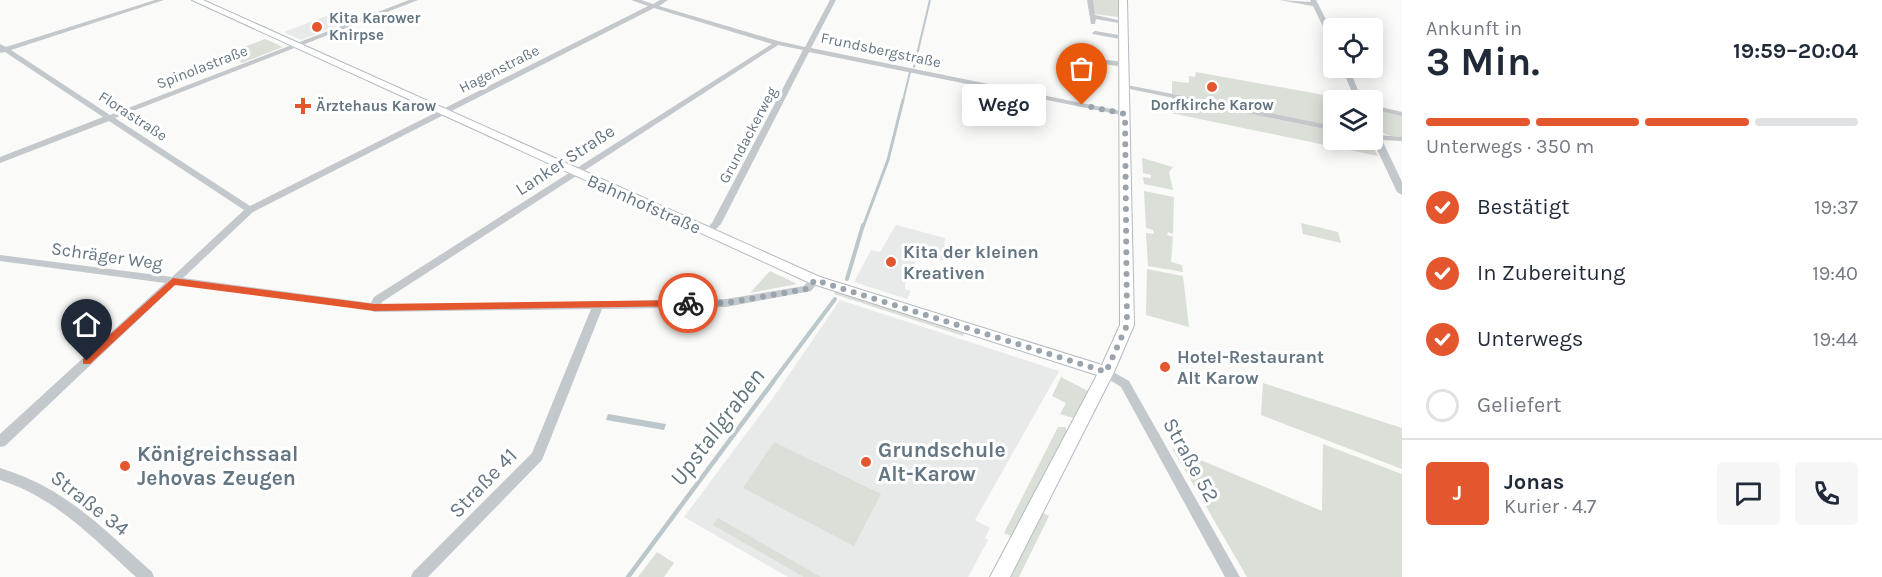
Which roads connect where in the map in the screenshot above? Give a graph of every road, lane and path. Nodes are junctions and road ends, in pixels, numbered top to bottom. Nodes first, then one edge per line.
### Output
1 (161, 0) edge
2 (196, 0) edge
3 (415, 0) edge
4 (634, 0) edge
5 (664, 0) edge
6 (833, 0) edge
7 (1090, 0) edge
8 (1124, 0) edge
9 (1282, 0) edge
10 (1315, 2) edge
11 (653, 6) junction
12 (1092, 16) junction
13 (1323, 19) edge
14 (1124, 22) junction
15 (1125, 38) junction
16 (777, 43) junction
17 (297, 45) junction
18 (2, 49) edge
19 (809, 49) junction
20 (1101, 50) dead end
21 (1125, 64) junction
22 (1125, 86) junction
23 (1383, 109) edge
24 (444, 112) junction
25 (1125, 114) junction
26 (1402, 114) edge
27 (110, 117) junction
28 (1323, 127) edge
29 (1383, 138) edge
30 (1402, 140) edge
31 (1381, 150) edge
32 (0, 160) edge
33 (576, 173) junction
34 (1402, 192) edge
35 (250, 210) junction
36 (708, 232) junction
37 (0, 258) edge
38 (815, 280) junction
39 (173, 281) junction
40 (598, 304) junction
41 (374, 308) junction
42 (1106, 372) junction
43 (0, 442) edge
44 (0, 474) edge
45 (147, 577) edge
46 (418, 577) edge
47 (1000, 577) edge
48 (1233, 577) edge

1 - 18 street
2 - 17 main road, Bahnhofstraße
3 - 17 street, Spinolastraße
4 - 11 street, Frundsbergstraße
5 - 11 street, Hagenstraße
6 - 19 street
7 - 12 street
8 - 14 main road
9 - 10 street
10 - 13 street
11 - 16 street, Frundsbergstraße
11 - 24 street, Hagenstraße
12 - 14 street
12 - 15 street
14 - 15 main road
15 - 21 main road
16 - 19 street, Frundsbergstraße
16 - 33 street, Lanker Straße
17 - 24 main road, Bahnhofstraße
17 - 27 street, Spinolastraße
18 - 27 street, Florastraße
19 - 25 street, Frundsbergstraße
19 - 36 street, Grundackerweg
20 - 21 street
21 - 22 main road
22 - 25 main road
22 - 28 street
23 - 26 street
24 - 33 main road, Bahnhofstraße
24 - 35 street, Hagenstraße
25 - 42 main road
27 - 32 street, Spinolastraße
27 - 35 street, Florastraße
29 - 30 street
31 - 34 street
33 - 36 main road, Bahnhofstraße
33 - 41 street, Lanker Straße
35 - 39 street, Hagenstraße
36 - 38 main road, Bahnhofstraße
37 - 39 street, Schräger Weg
38 - 40 street, Schräger Weg
38 - 42 main road, Bahnhofstraße
39 - 41 street, Schräger Weg
39 - 43 street, Hagenstraße
40 - 41 street, Schräger Weg
40 - 46 street, Straße 41
42 - 47 main road
42 - 48 street, Straße 52
44 - 45 street, Straße 34

